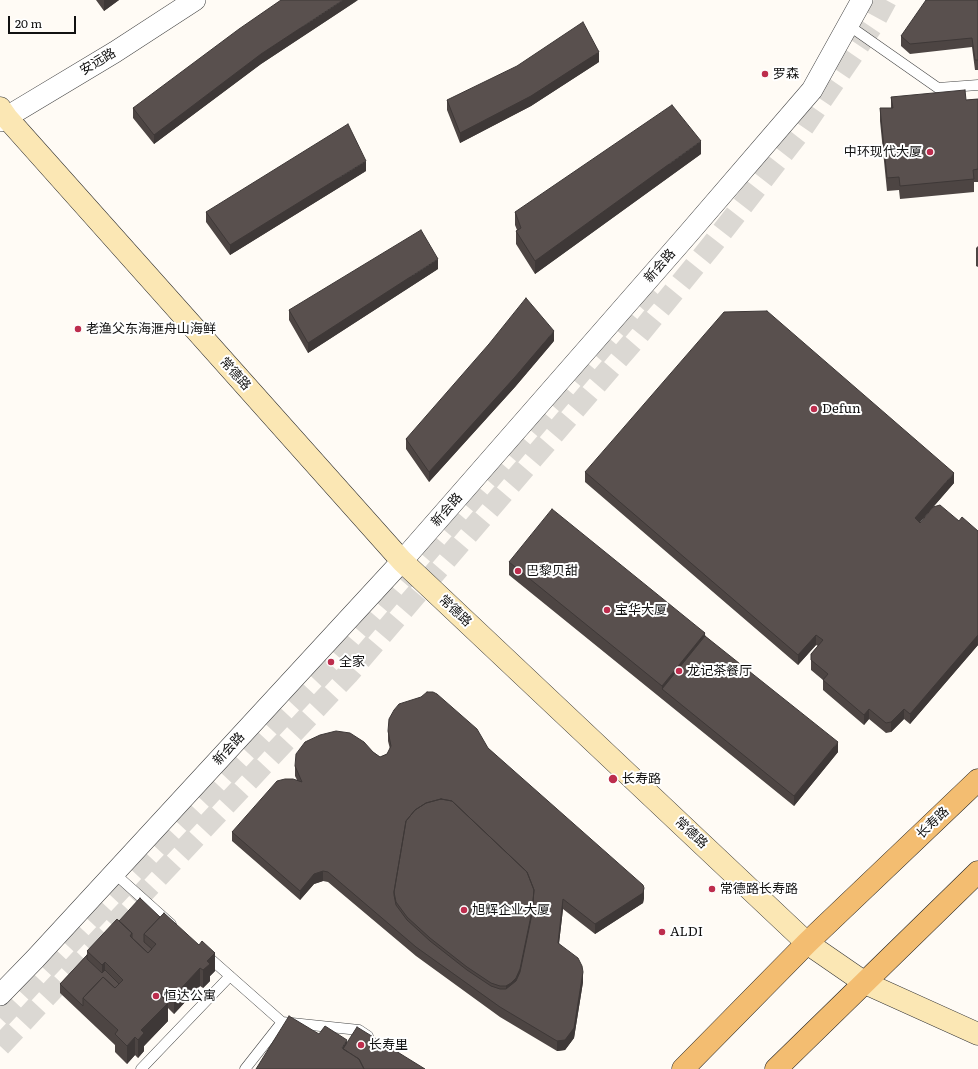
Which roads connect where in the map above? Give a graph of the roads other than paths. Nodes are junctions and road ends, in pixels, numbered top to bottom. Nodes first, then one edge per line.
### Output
1 (195, 0) edge
2 (862, 0) edge
3 (848, 25) junction
4 (978, 85) edge
5 (2, 116) edge
6 (402, 561) junction
7 (978, 780) edge
8 (978, 872) edge
9 (114, 873) junction
10 (178, 930) edge
11 (807, 943) junction
12 (195, 945) edge
13 (230, 976) junction
14 (865, 983) junction
15 (0, 995) edge
16 (282, 1022) junction
17 (978, 1034) edge
18 (378, 1042) edge
19 (141, 1069) edge
20 (244, 1069) edge
21 (683, 1069) edge
22 (776, 1069) edge

1 - 5 street, 安远路
2 - 3 street, 新会路
3 - 4 lane
3 - 6 street, 新会路
5 - 6 main road, 常德路
6 - 9 street, 新会路
6 - 11 main road, 常德路
7 - 11 main road, 长寿路
8 - 14 main road
9 - 10 lane
9 - 15 street, 新会路
11 - 14 main road, 常德路
11 - 21 main road, 长寿路
12 - 13 lane
13 - 16 lane
13 - 19 lane
14 - 17 main road, 常德路
14 - 22 main road
16 - 18 lane
16 - 20 lane

